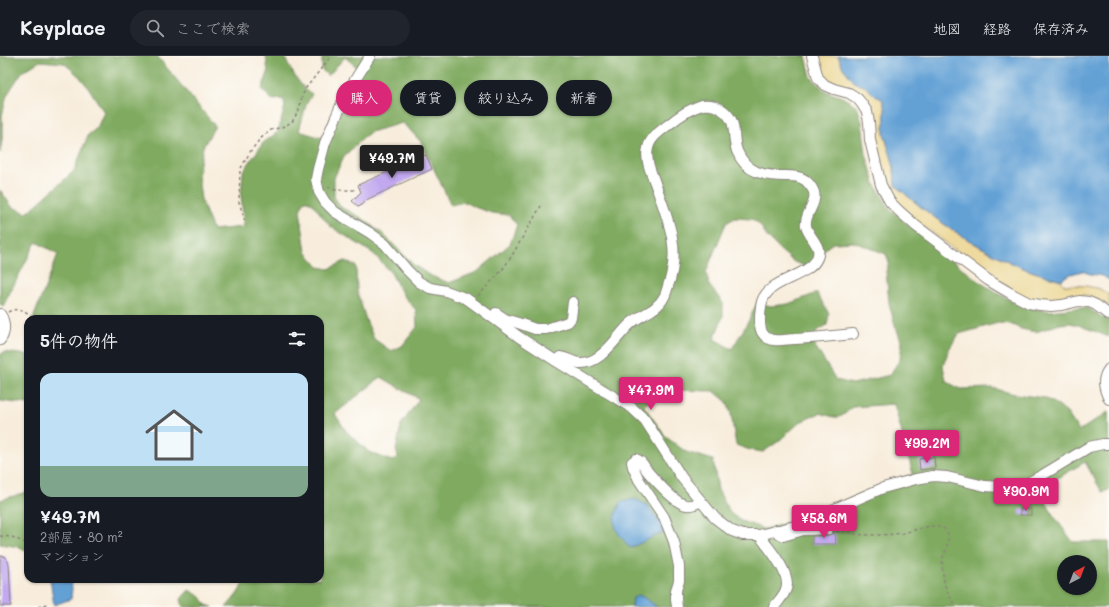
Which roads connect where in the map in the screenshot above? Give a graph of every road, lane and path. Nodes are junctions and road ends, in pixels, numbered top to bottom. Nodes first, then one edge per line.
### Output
1 (331, 56) edge
2 (370, 56) edge
3 (812, 56) edge
4 (327, 186) dead end
5 (357, 190) dead end
6 (541, 206) dead end
7 (245, 222) dead end
8 (471, 302) junction
9 (573, 302) dead end
10 (1, 315) edge
11 (30, 315) edge
12 (1109, 316) edge
13 (853, 334) dead end
14 (0, 340) edge
15 (556, 361) junction
16 (1109, 369) edge
17 (1109, 399) edge
18 (1109, 444) edge
19 (701, 501) junction
20 (828, 529) joint
21 (777, 530) junction
22 (759, 535) junction
23 (0, 536) edge
24 (24, 542) edge
25 (49, 603) dead end
26 (38, 607) edge
27 (677, 607) edge
28 (774, 607) edge
29 (956, 607) edge

1 - 7 path
2 - 8 street
3 - 12 street
4 - 5 path
6 - 8 path
8 - 9 street
8 - 15 street
10 - 11 path
10 - 14 street
13 - 15 street
15 - 19 street
16 - 17 street
18 - 21 street
19 - 22 street
19 - 27 street
20 - 21 street
20 - 29 path
21 - 22 street
22 - 28 street
23 - 24 path
25 - 26 path

